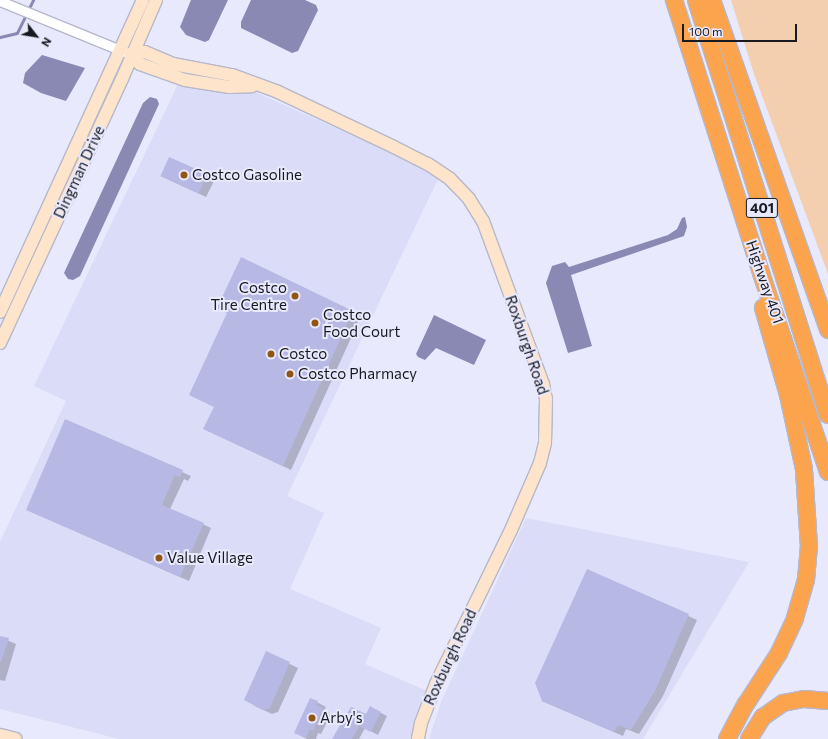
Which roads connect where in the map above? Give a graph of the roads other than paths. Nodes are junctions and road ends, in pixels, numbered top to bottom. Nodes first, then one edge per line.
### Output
1 (143, 0) edge
2 (156, 0) edge
3 (674, 0) edge
4 (696, 0) edge
5 (712, 0) edge
6 (0, 1) edge
7 (120, 50) junction
8 (131, 54) junction
9 (761, 273) junction
10 (0, 312) edge
11 (828, 330) edge
12 (0, 343) edge
13 (828, 415) edge
14 (828, 472) edge
15 (828, 701) edge
16 (0, 735) edge
17 (16, 739) edge
18 (418, 739) edge
19 (727, 739) edge
20 (749, 739) edge

1 - 7 street, Dingman Drive
2 - 8 street, Dingman Drive
3 - 9 highway, Highway 401 / 401
4 - 13 highway, Highway 401 / 401
5 - 11 highway
6 - 7 street
7 - 8 street
7 - 10 street, Dingman Drive
8 - 12 street, Dingman Drive
8 - 18 street, Roxburgh Road
9 - 14 highway, Highway 401 / 401
9 - 19 highway
15 - 20 highway
16 - 17 street

